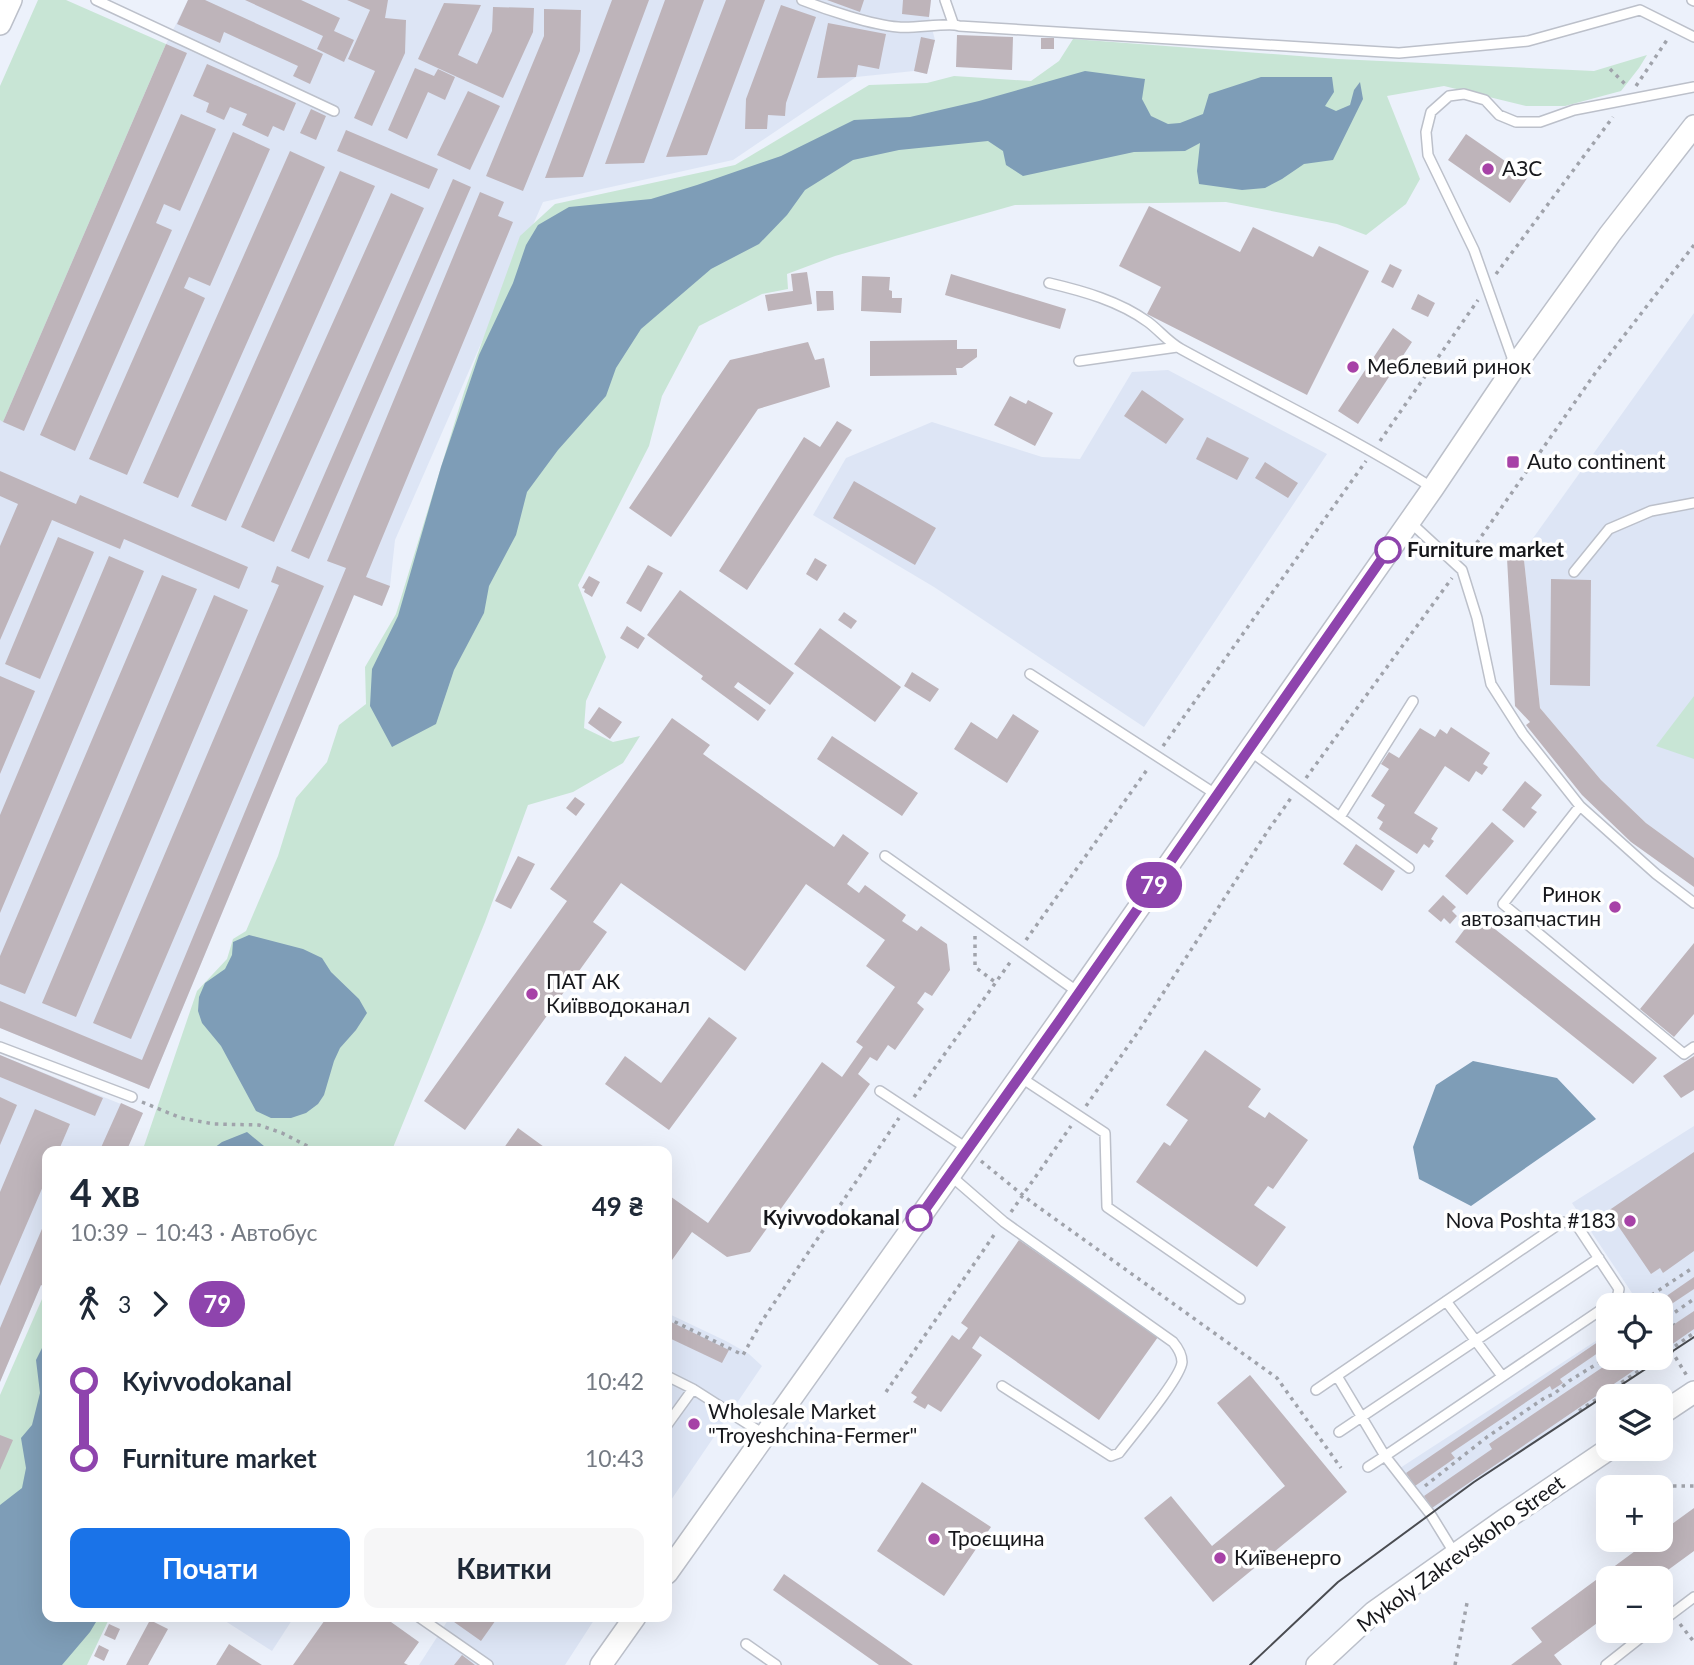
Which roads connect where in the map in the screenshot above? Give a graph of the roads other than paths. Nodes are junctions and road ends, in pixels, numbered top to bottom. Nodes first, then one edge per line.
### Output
1 (11, 0) edge
2 (96, 0) edge
3 (802, 0) edge
4 (946, 0) edge
5 (953, 23) junction
6 (0, 24) edge
7 (1694, 37) edge
8 (1694, 87) edge
9 (334, 111) dead end
10 (1694, 125) edge
11 (1049, 283) dead end
12 (1177, 347) junction
13 (1079, 361) dead end
14 (1515, 366) junction
15 (1433, 488) junction
16 (1694, 503) edge
17 (1409, 520) junction
18 (1574, 572) dead end
19 (1030, 674) dead end
20 (1413, 701) dead end
21 (1248, 750) junction
22 (1217, 795) junction
23 (1580, 806) junction
24 (1340, 817) junction
25 (885, 856) dead end
26 (1409, 868) dead end
27 (1694, 904) edge
28 (1079, 993) junction
29 (0, 1047) edge
30 (1694, 1047) edge
31 (1020, 1077) junction
32 (880, 1091) dead end
33 (132, 1097) road end
34 (968, 1149) junction
35 (950, 1175) junction
36 (1599, 1258) junction
37 (1240, 1299) dead end
38 (1446, 1301) junction
39 (1476, 1341) junction
40 (1337, 1376) junction
41 (1502, 1376) junction
42 (672, 1378) edge
43 (1691, 1384) edge
44 (1003, 1386) dead end
45 (693, 1389) junction
46 (1316, 1390) dead end
47 (1673, 1403) edge
48 (1361, 1417) junction
49 (672, 1418) edge
50 (1339, 1432) dead end
51 (765, 1435) junction
52 (1385, 1455) junction
53 (1596, 1458) edge
54 (1368, 1467) dead end
55 (1456, 1554) junction
56 (672, 1566) edge
57 (1694, 1597) edge
58 (1673, 1613) edge
59 (426, 1622) edge
60 (631, 1622) edge
61 (1634, 1643) edge
62 (746, 1644) dead end
63 (488, 1665) edge
64 (601, 1665) edge
65 (776, 1665) edge
66 (1317, 1665) edge
67 (1606, 1665) edge

1 - 6 street
2 - 9 lane
3 - 5 lane
4 - 5 lane
5 - 7 lane
8 - 14 lane
10 - 14 street
11 - 12 lane
12 - 13 lane
12 - 15 lane
14 - 15 street
15 - 17 street
16 - 18 lane
17 - 21 street
17 - 23 lane
19 - 22 lane
20 - 24 lane
21 - 22 street
21 - 24 lane
22 - 28 street
23 - 27 lane
23 - 30 lane
24 - 26 lane
25 - 28 lane
28 - 31 street
29 - 33 lane
31 - 34 street
31 - 37 lane
32 - 34 lane
34 - 35 street
35 - 44 lane
35 - 51 street
36 - 38 lane
36 - 39 lane
36 - 41 lane
38 - 39 lane
38 - 40 lane
39 - 41 lane
39 - 48 lane
40 - 46 lane
40 - 48 lane
41 - 52 lane
42 - 45 lane
43 - 47 street
45 - 49 lane
45 - 51 lane
48 - 50 lane
48 - 52 lane
51 - 56 street
52 - 54 lane
52 - 55 lane
53 - 55 street, Mykoly Zakrevskoho Street
55 - 66 street, Mykoly Zakrevskoho Street
57 - 58 lane
59 - 63 lane
60 - 64 street
61 - 67 lane
62 - 65 lane

